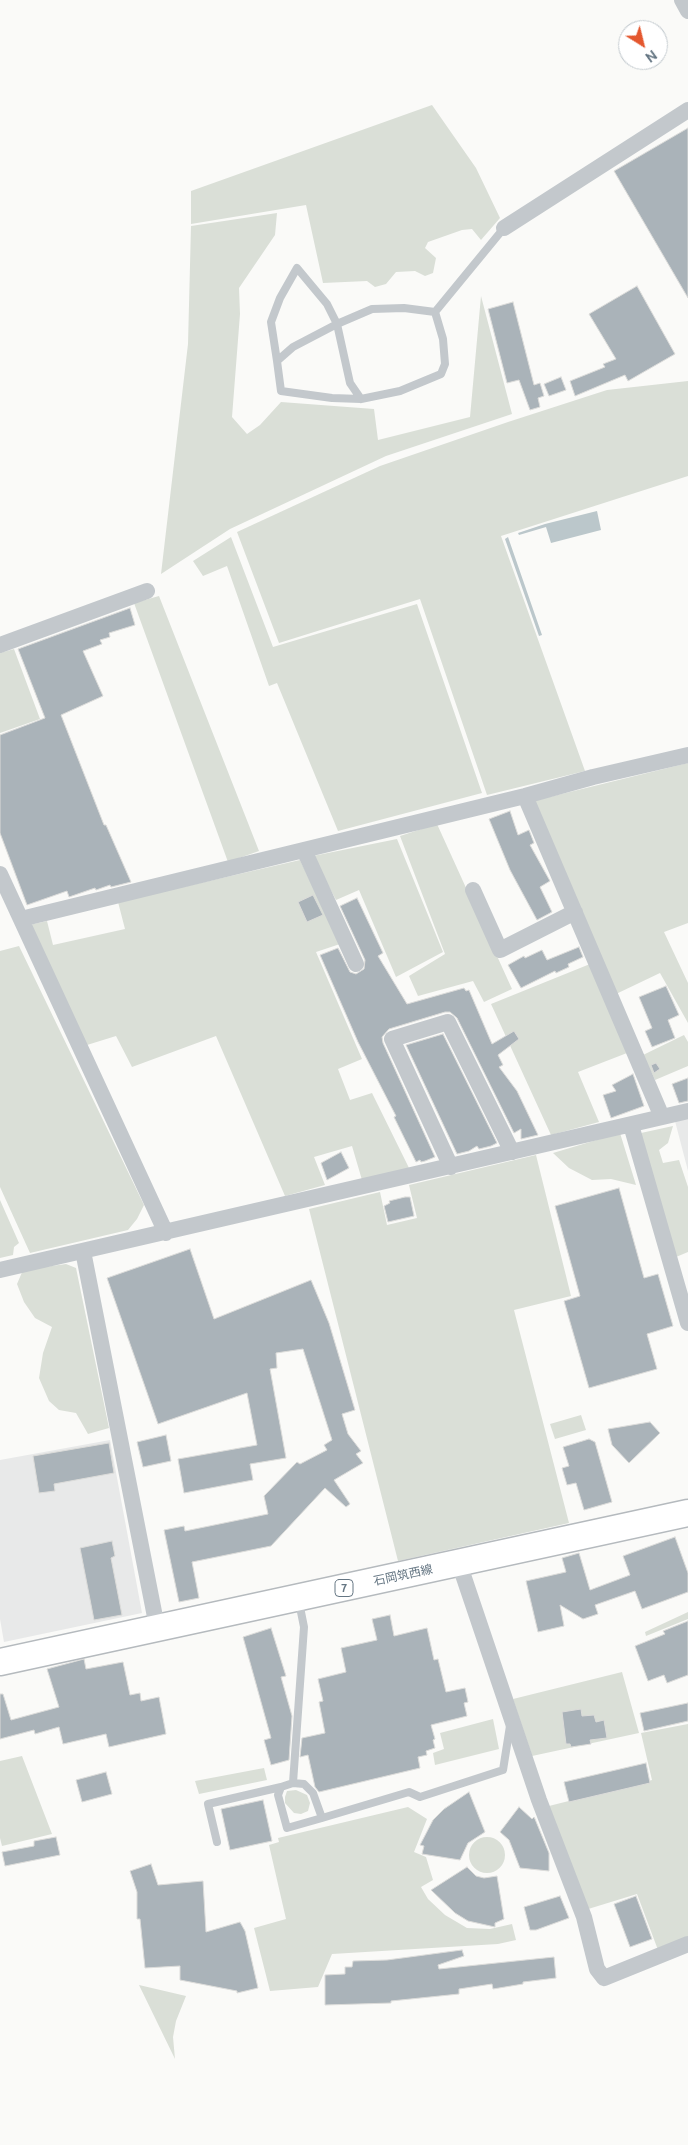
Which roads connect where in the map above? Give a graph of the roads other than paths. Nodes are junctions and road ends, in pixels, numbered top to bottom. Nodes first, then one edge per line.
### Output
1 (682, 0) edge
2 (688, 11) edge
3 (688, 110) edge
4 (504, 228) joint
5 (435, 312) junction
6 (336, 324) junction
7 (277, 361) junction
8 (361, 399) junction
9 (147, 591) dead end
10 (0, 645) edge
11 (688, 755) edge
12 (525, 796) junction
13 (304, 850) junction
14 (0, 874) edge
15 (473, 890) dead end
16 (575, 912) junction
17 (21, 919) junction
18 (356, 964) dead end
19 (688, 1111) edge
20 (662, 1117) junction
21 (631, 1125) junction
22 (512, 1152) junction
23 (451, 1167) junction
24 (166, 1233) junction
25 (83, 1251) junction
26 (0, 1270) edge
27 (688, 1323) edge
28 (688, 1513) edge
29 (459, 1562) junction
30 (298, 1598) junction
31 (156, 1627) junction
32 (0, 1662) edge
33 (511, 1717) junction
34 (293, 1783) junction
35 (281, 1787) junction
36 (322, 1818) junction
37 (217, 1842) dead end
38 (688, 1944) edge

1 - 2 street
3 - 4 street
4 - 5 lane
5 - 6 lane
5 - 8 lane
6 - 7 lane
6 - 7 lane
6 - 8 lane
7 - 8 lane
9 - 10 street
11 - 12 street
12 - 13 street
12 - 16 street
13 - 17 street
13 - 18 street
14 - 17 street
15 - 16 street
16 - 20 street
17 - 24 street
19 - 20 street
20 - 21 street
21 - 22 street
21 - 27 street
22 - 23 street
22 - 23 street
23 - 24 street
24 - 25 street
25 - 26 street
25 - 31 street
28 - 29 main road, 石岡筑西線 / 7
29 - 30 main road, 石岡筑西線 / 7
29 - 33 street
30 - 31 main road, 石岡筑西線 / 7
30 - 34 lane
31 - 32 main road, 石岡筑西線 / 7
33 - 36 lane
33 - 38 street
34 - 35 lane
34 - 36 lane
35 - 36 lane
35 - 37 lane

